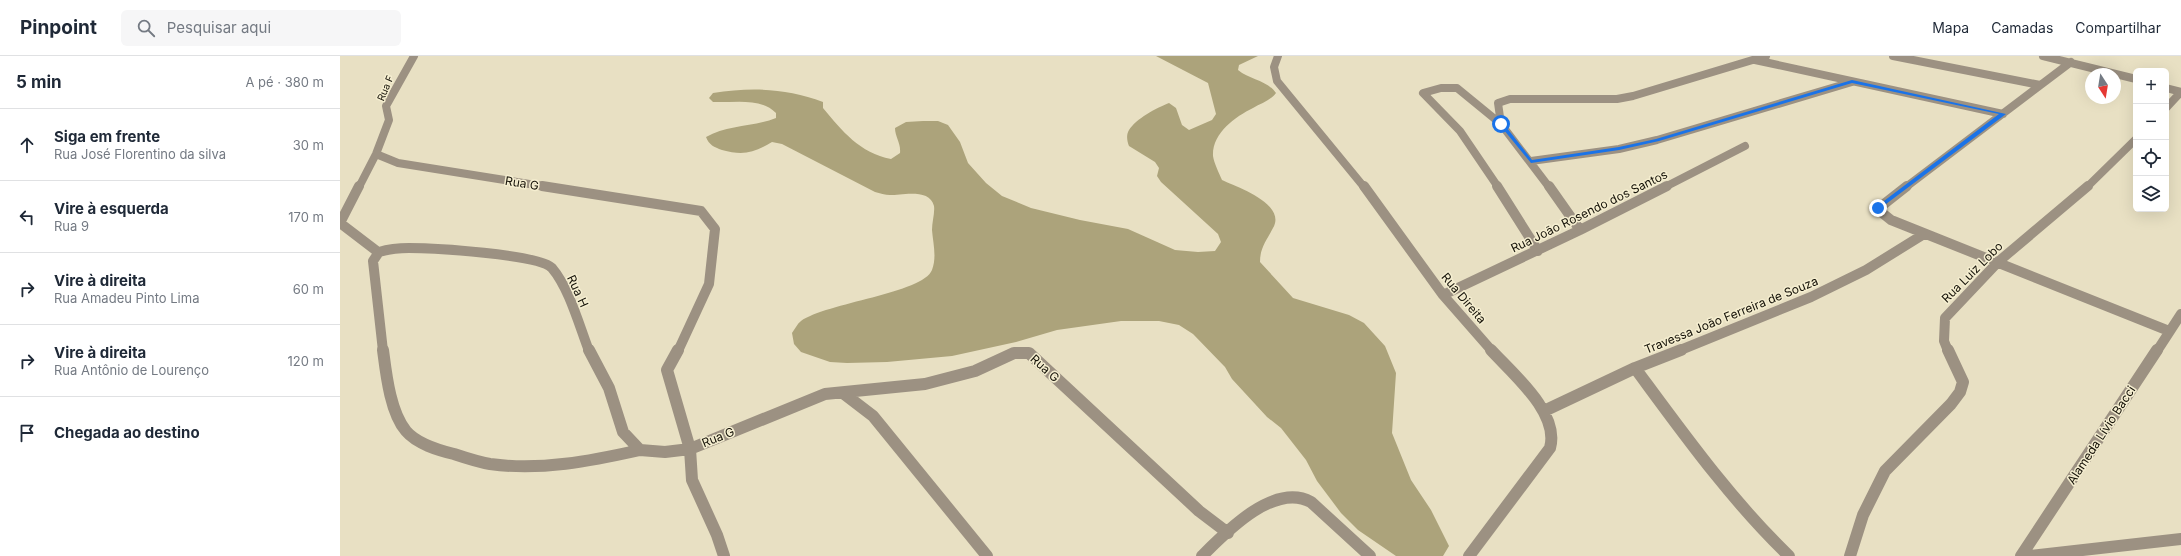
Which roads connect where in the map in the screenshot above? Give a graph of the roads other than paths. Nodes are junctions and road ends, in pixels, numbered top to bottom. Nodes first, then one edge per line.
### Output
1 (414, 56) edge
2 (1278, 56) edge
3 (1747, 56) edge
4 (1766, 56) edge
5 (1894, 56) edge
6 (2043, 56) edge
7 (1755, 59) junction
8 (2071, 62) junction
9 (2133, 78) edge
10 (1852, 82) junction
11 (2040, 84) junction
12 (2169, 89) edge
13 (2181, 92) edge
14 (2169, 105) edge
15 (2003, 114) junction
16 (1501, 124) junction
17 (2135, 140) edge
18 (1745, 146) dead end
19 (376, 154) junction
20 (1531, 161) junction
21 (1580, 230) junction
22 (1924, 234) junction
23 (1538, 251) junction
24 (378, 252) junction
25 (1998, 262) junction
26 (1443, 295) junction
27 (2181, 314) edge
28 (2169, 331) junction
29 (1635, 368) junction
30 (834, 392) junction
31 (1544, 411) junction
32 (690, 449) junction
33 (640, 450) junction
34 (1228, 533) junction
35 (2181, 539) edge
36 (724, 556) edge
37 (987, 556) edge
38 (1202, 556) edge
39 (1370, 556) edge
40 (1470, 556) edge
41 (1789, 556) edge
42 (1850, 556) edge
43 (2021, 556) edge
44 (2029, 556) edge

1 - 19 street, Rua F
2 - 26 street, Rua Direita
3 - 7 street
4 - 7 street
5 - 11 street
6 - 8 street
7 - 10 street
7 - 16 street
8 - 9 street
8 - 11 street
10 - 15 street
10 - 20 street
11 - 15 street
12 - 13 street
13 - 14 street
15 - 22 street
16 - 20 street
16 - 23 street
17 - 25 street, Rua Luiz Lobo
18 - 21 street, Rua João Rosendo dos Santos
19 - 24 street
19 - 32 street, Rua G
20 - 21 street
21 - 23 street, Rua João Rosendo dos Santos
22 - 25 street
22 - 29 street, Travessa João Ferreira de Souza
23 - 26 street, Rua João Rosendo dos Santos
24 - 33 street, Rua H
24 - 33 street
25 - 28 street
25 - 42 street, Rua Luiz Lobo
26 - 31 street, Rua Direita
27 - 28 street, Alameda Lívio Bacci
28 - 43 street, Alameda Lívio Bacci
29 - 31 street, Travessa João Ferreira de Souza
29 - 41 street
30 - 32 street, Rua G
30 - 34 street, Rua G
30 - 37 street
31 - 40 street, Rua Direita
32 - 33 street
32 - 36 street
34 - 38 street
34 - 39 street
35 - 44 street

